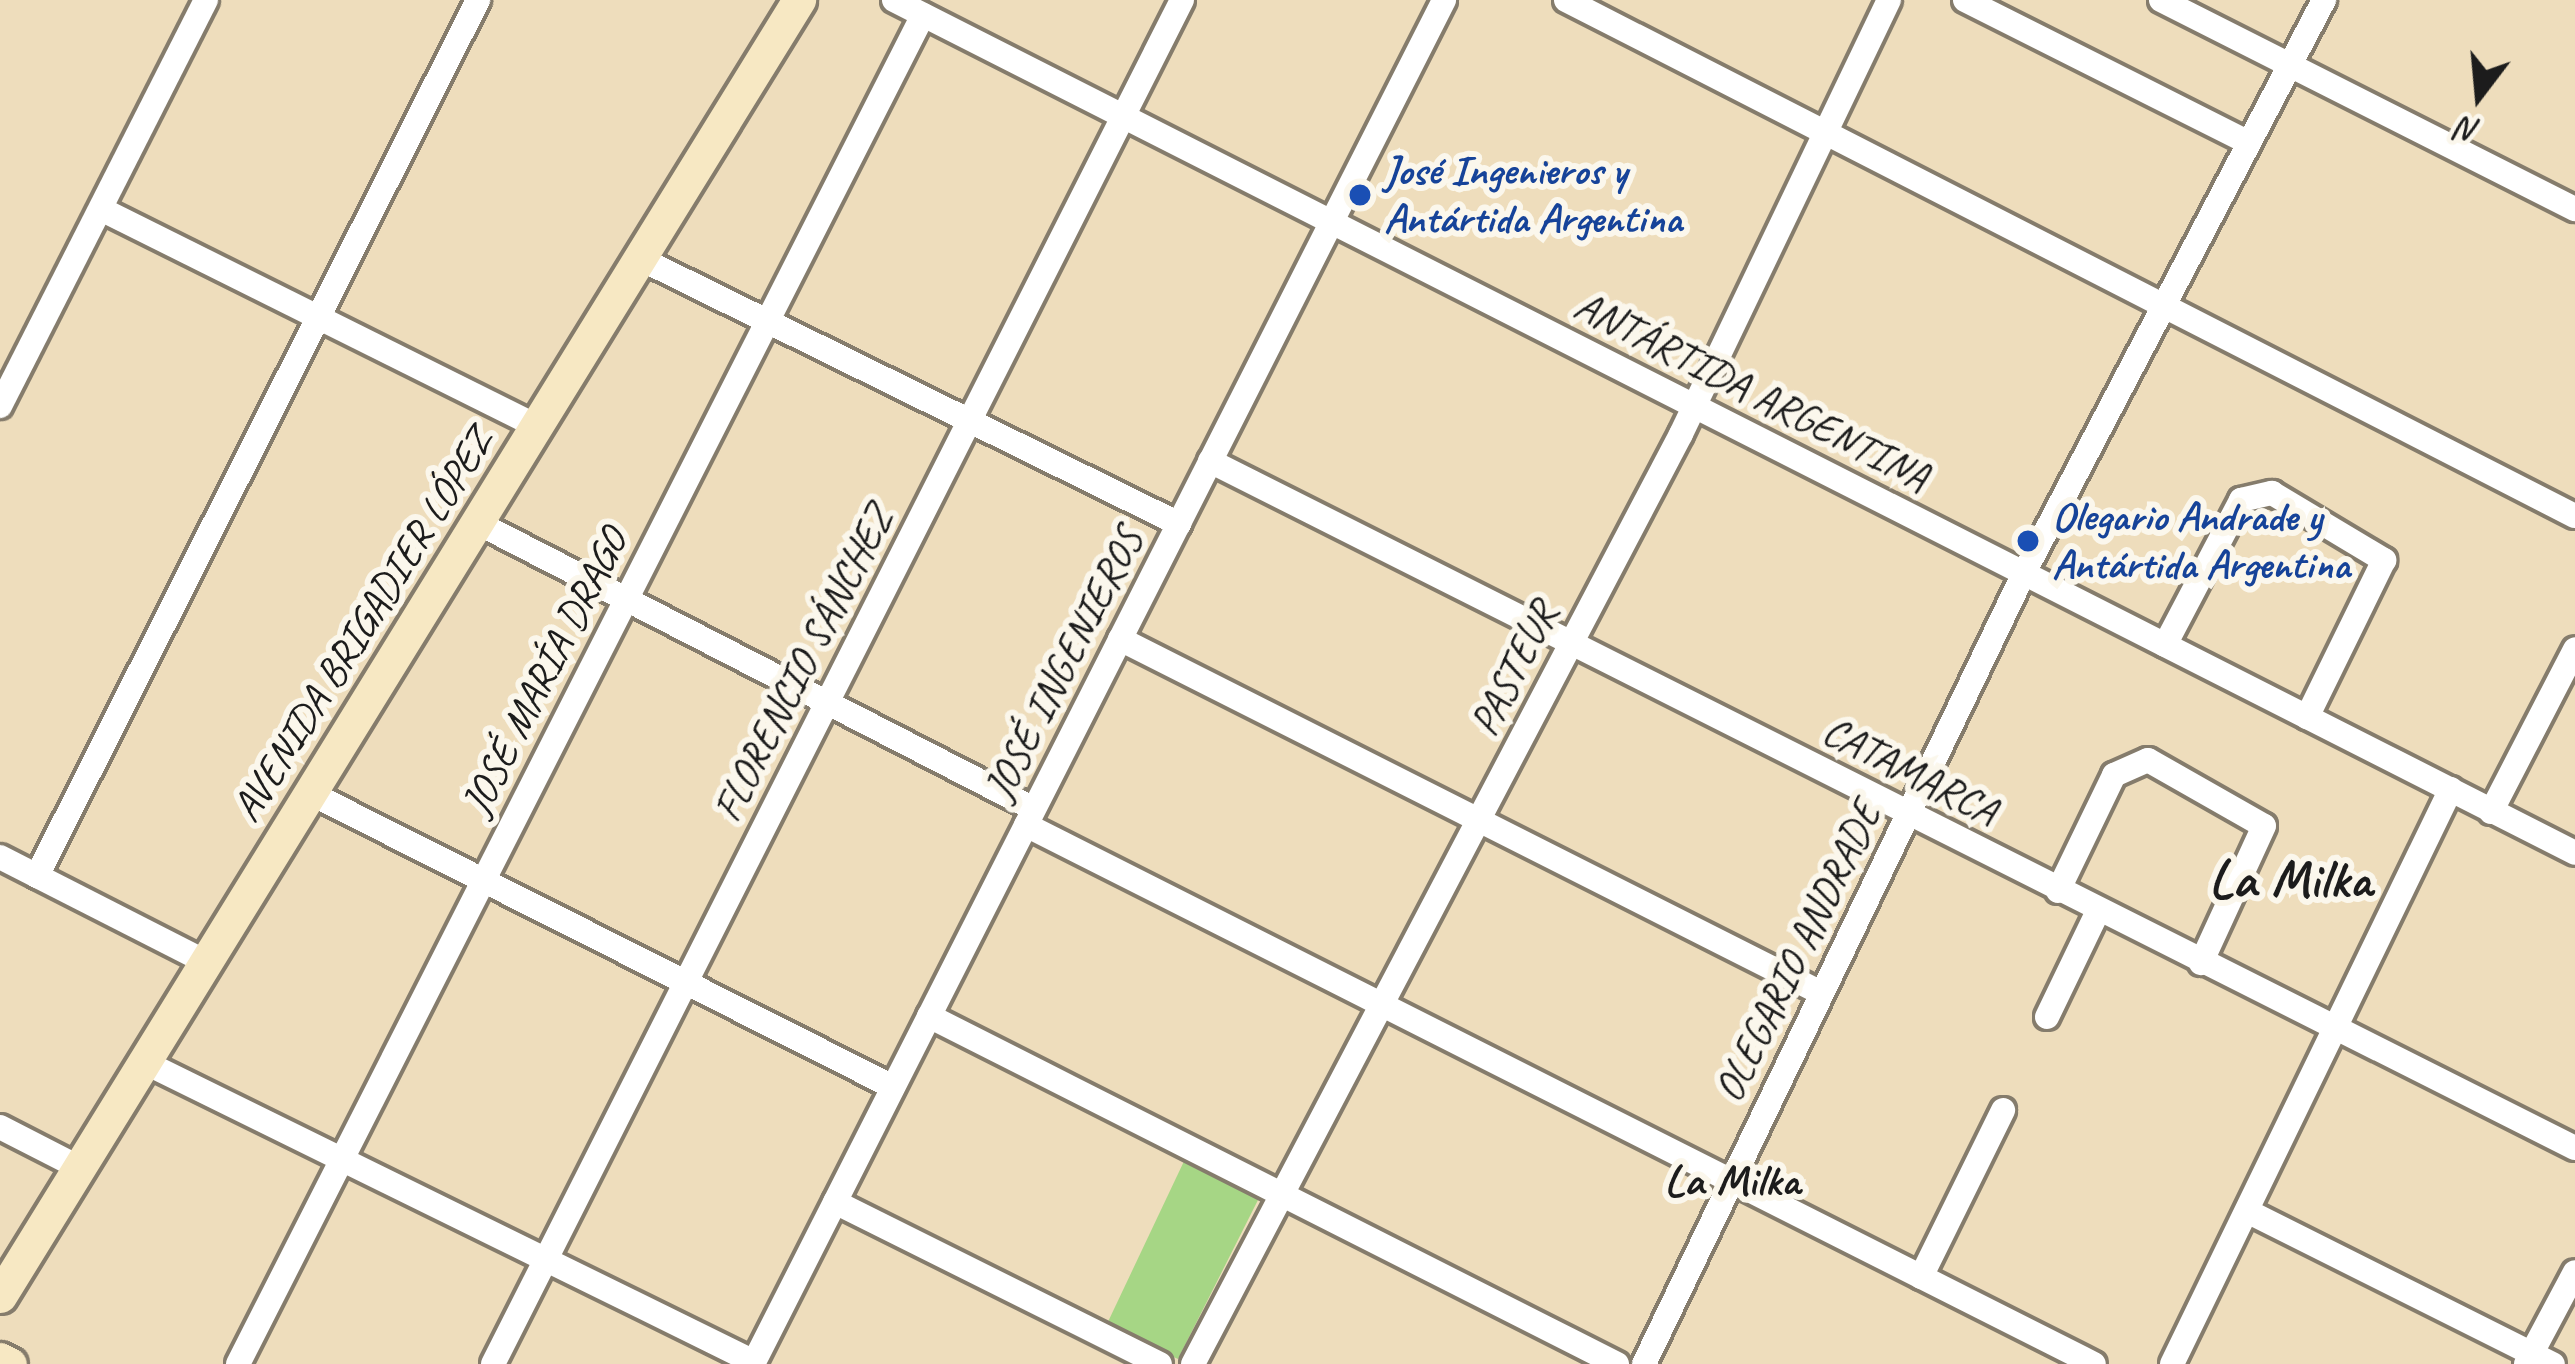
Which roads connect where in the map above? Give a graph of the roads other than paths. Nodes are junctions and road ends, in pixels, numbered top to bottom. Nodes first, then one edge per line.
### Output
1 (206, 0) edge
2 (478, 0) edge
3 (799, 0) edge
4 (894, 0) edge
5 (1182, 0) edge
6 (1444, 0) edge
7 (1566, 0) edge
8 (1889, 0) edge
9 (1965, 0) edge
10 (2161, 0) edge
11 (2324, 0) edge
12 (923, 15) junction
13 (2291, 65) junction
14 (1123, 116) junction
15 (1825, 133) junction
16 (2249, 142) junction
17 (101, 209) junction
18 (2575, 209) edge
19 (1332, 222) junction
20 (640, 260) junction
21 (2165, 304) junction
22 (317, 318) junction
23 (766, 323) junction
24 (1692, 405) junction
25 (0, 406) edge
26 (969, 422) junction
27 (538, 427) junction
28 (1210, 461) junction
29 (2575, 516) edge
30 (478, 523) junction
31 (1179, 524) junction
32 (2024, 573) junction
33 (626, 599) junction
34 (1120, 638) junction
35 (1572, 640) junction
36 (2165, 644) junction
37 (2575, 649) edge
38 (827, 702) junction
39 (2307, 716) junction
40 (2451, 789) junction
41 (312, 794) junction
42 (2492, 812) junction
43 (1907, 814) junction
44 (1030, 817) junction
45 (1481, 820) junction
46 (2575, 853) edge
47 (0, 857) edge
48 (37, 876) junction
49 (484, 880) junction
50 (2058, 891) junction
51 (2098, 911) junction
52 (206, 962) junction
53 (2200, 963) junction
54 (686, 982) junction
55 (1821, 993) junction
56 (1383, 1004) junction
57 (929, 1016) junction
58 (2048, 1017) dead end
59 (2334, 1031) junction
60 (144, 1062) junction
61 (893, 1087) junction
62 (2003, 1110) dead end
63 (0, 1127) edge
64 (2575, 1148) edge
65 (342, 1158) junction
66 (78, 1167) junction
67 (1732, 1181) junction
68 (1280, 1192) junction
69 (835, 1202) junction
70 (2247, 1211) junction
71 (546, 1259) junction
72 (2575, 1272) edge
73 (1921, 1276) junction
74 (0, 1296) edge
75 (0, 1359) edge
76 (2537, 1360) edge
77 (753, 1363) edge
78 (10, 1364) edge
79 (238, 1364) edge
80 (493, 1364) edge
81 (1160, 1364) edge
82 (1193, 1364) edge
83 (1617, 1364) edge
84 (1644, 1364) edge
85 (2094, 1364) edge
86 (2172, 1364) edge

1 - 17 street
2 - 22 street
3 - 20 street, AVENIDA BRIGADIER LÓPEZ
4 - 12 street, ANTÁRTIDA ARGENTINA
5 - 14 street, FLORENCIO SÁNCHEZ
6 - 19 street, JOSÉ INGENIEROS
7 - 15 street
8 - 15 street, PASTEUR
9 - 16 street
10 - 13 street
11 - 13 street, OLEGARIO ANDRADE
12 - 14 street, ANTÁRTIDA ARGENTINA
12 - 23 street, JOSÉ MARÍA DRAGO
13 - 16 street, OLEGARIO ANDRADE
13 - 18 street
14 - 19 street, ANTÁRTIDA ARGENTINA
14 - 26 street, FLORENCIO SÁNCHEZ
15 - 21 street
15 - 24 street, PASTEUR
16 - 21 street, OLEGARIO ANDRADE
17 - 22 street
17 - 25 street
19 - 24 street, ANTÁRTIDA ARGENTINA
19 - 28 street, JOSÉ INGENIEROS
20 - 23 street
20 - 27 street, AVENIDA BRIGADIER LÓPEZ
21 - 29 street
21 - 32 street, OLEGARIO ANDRADE
22 - 27 street
22 - 48 street
23 - 26 street
23 - 33 street, JOSÉ MARÍA DRAGO
24 - 32 street, ANTÁRTIDA ARGENTINA
24 - 35 street, PASTEUR
26 - 31 street
26 - 38 street, FLORENCIO SÁNCHEZ
27 - 30 street, AVENIDA BRIGADIER LÓPEZ
28 - 31 street, JOSÉ INGENIEROS
28 - 35 street, CATAMARCA
30 - 33 street
30 - 41 street, AVENIDA BRIGADIER LÓPEZ
31 - 34 street, JOSÉ INGENIEROS
32 - 36 street, ANTÁRTIDA ARGENTINA
32 - 43 street, OLEGARIO ANDRADE
33 - 38 street
33 - 49 street, JOSÉ MARÍA DRAGO
34 - 44 street, JOSÉ INGENIEROS
34 - 45 street
35 - 43 street, CATAMARCA
35 - 45 street, PASTEUR
36 - 39 street, ANTÁRTIDA ARGENTINA
36 - 39 street
37 - 42 street
38 - 44 street
38 - 54 street, FLORENCIO SÁNCHEZ
39 - 40 street, ANTÁRTIDA ARGENTINA
40 - 42 street, ANTÁRTIDA ARGENTINA
40 - 59 street
41 - 49 street
41 - 52 street, AVENIDA BRIGADIER LÓPEZ
42 - 46 street, ANTÁRTIDA ARGENTINA
43 - 50 street, CATAMARCA
43 - 55 street, OLEGARIO ANDRADE
44 - 56 street
44 - 57 street, JOSÉ INGENIEROS
45 - 55 street
45 - 56 street, PASTEUR
47 - 48 street
48 - 52 street
49 - 54 street
49 - 65 street, JOSÉ MARÍA DRAGO
50 - 51 street, CATAMARCA
50 - 53 street
51 - 53 street, CATAMARCA
51 - 58 street
52 - 60 street, AVENIDA BRIGADIER LÓPEZ
53 - 59 street, CATAMARCA
54 - 61 street
54 - 71 street, FLORENCIO SÁNCHEZ
55 - 67 street, OLEGARIO ANDRADE
56 - 67 street
56 - 68 street, PASTEUR
57 - 61 street, JOSÉ INGENIEROS
57 - 68 street
59 - 64 street, CATAMARCA
59 - 70 street
60 - 65 street
60 - 66 street, AVENIDA BRIGADIER LÓPEZ
61 - 69 street, JOSÉ INGENIEROS
62 - 73 street
63 - 66 street
65 - 71 street
65 - 79 street, JOSÉ MARÍA DRAGO
66 - 74 street, AVENIDA BRIGADIER LÓPEZ
67 - 73 street
67 - 84 street, OLEGARIO ANDRADE
68 - 82 street, PASTEUR
68 - 83 street
69 - 77 street, JOSÉ INGENIEROS
69 - 81 street
70 - 76 street
70 - 86 street
71 - 77 street
71 - 80 street, FLORENCIO SÁNCHEZ
72 - 76 street
73 - 85 street
75 - 78 street

